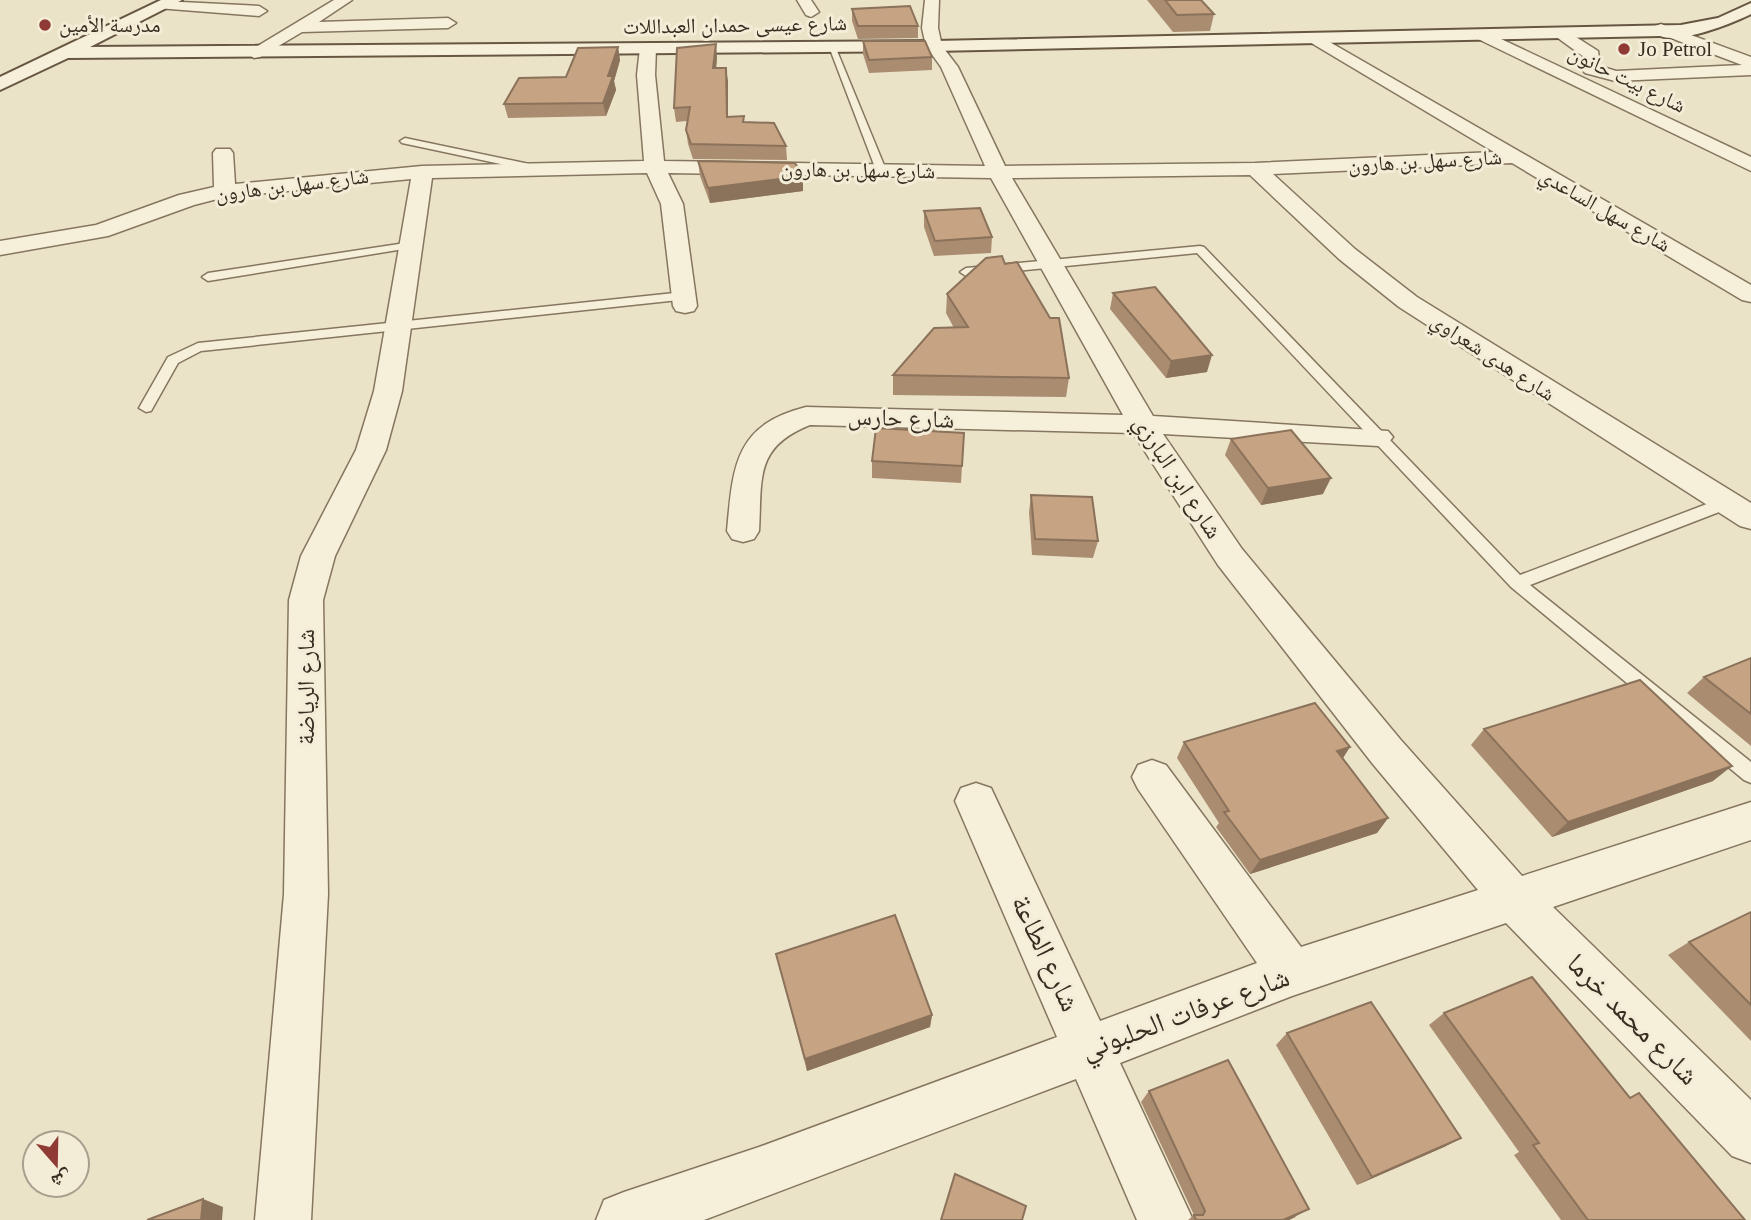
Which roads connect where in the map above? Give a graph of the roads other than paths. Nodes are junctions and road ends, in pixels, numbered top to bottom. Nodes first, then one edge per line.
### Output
1 (345, 0) edge
2 (932, 0) edge
3 (168, 3) edge
4 (1751, 8) edge
5 (259, 11) dead end
6 (448, 23) dead end
7 (298, 27) junction
8 (1677, 31) junction
9 (1559, 33) junction
10 (1578, 33) junction
11 (1632, 34) junction
12 (1482, 35) junction
13 (1314, 38) junction
14 (831, 46) junction
15 (934, 46) junction
16 (648, 48) junction
17 (60, 53) junction
18 (254, 53) junction
19 (1750, 65) edge
20 (1695, 73) junction
21 (0, 84) edge
22 (223, 153) dead end
23 (414, 157) junction
24 (1514, 157) junction
25 (1751, 165) edge
26 (655, 167) junction
27 (534, 168) junction
28 (1255, 169) junction
29 (881, 170) junction
30 (998, 172) junction
31 (225, 191) junction
32 (412, 245) junction
33 (0, 248) edge
34 (1048, 262) junction
35 (966, 272) edge
36 (208, 277) dead end
37 (1751, 295) edge
38 (684, 301) joint
39 (400, 327) junction
40 (146, 408) dead end
41 (1142, 424) junction
42 (1378, 436) junction
43 (1726, 503) junction
44 (1751, 518) edge
45 (743, 531) dead end
46 (1517, 583) junction
47 (1751, 774) edge
48 (1152, 777) dead end
49 (976, 801) dead end
50 (1751, 821) edge
51 (1515, 901) junction
52 (1292, 973) junction
53 (1089, 1048) junction
54 (1751, 1137) edge
55 (283, 1220) edge
56 (624, 1220) edge
57 (1165, 1220) edge

1 - 7 street
2 - 15 street, شارع ابن البارزي
3 - 5 street
3 - 17 street
4 - 8 street, شارع عيسى حمدان العبداللات
6 - 7 street
7 - 18 street
8 - 10 street, شارع عيسى حمدان العبداللات
8 - 11 street, شارع عيسى حمدان العبداللات
8 - 19 street
9 - 10 street, شارع عيسى حمدان العبداللات
9 - 12 street, شارع عيسى حمدان العبداللات
9 - 20 street
10 - 11 street, شارع عيسى حمدان العبداللات
11 - 20 street
12 - 13 street, شارع عيسى حمدان العبداللات
12 - 25 street, شارع بيت حانون
13 - 15 street, شارع عيسى حمدان العبداللات
13 - 24 street, شارع سهل الساعدي
14 - 15 street, شارع عيسى حمدان العبداللات
14 - 16 street, شارع عيسى حمدان العبداللات
14 - 29 lane
15 - 30 street, شارع ابن البارزي
16 - 18 street, شارع عيسى حمدان العبداللات
16 - 26 street
17 - 18 street, شارع عيسى حمدان العبداللات
17 - 21 street
19 - 20 street
22 - 31 street
23 - 27 street, شارع سهل بن هارون
23 - 27 lane
23 - 31 street, شارع سهل بن هارون
23 - 32 street, شارع الرياضة
24 - 28 street, شارع سهل بن هارون
24 - 37 street, شارع سهل الساعدي
26 - 27 street, شارع سهل بن هارون
26 - 29 street, شارع سهل بن هارون
26 - 38 street
28 - 30 street, شارع سهل بن هارون
28 - 43 street, شارع هدى شعراوي
29 - 30 street, شارع سهل بن هارون
30 - 34 street, شارع ابن البارزي
31 - 33 street, شارع سهل بن هارون
32 - 36 lane
32 - 39 street, شارع الرياضة
34 - 35 lane
34 - 41 street, شارع ابن البارزي
34 - 42 lane
38 - 39 lane
39 - 40 lane
39 - 55 street, شارع الرياضة
41 - 42 street, شارع حارس
41 - 45 street, شارع حارس
41 - 51 street, شارع ابن البارزي
42 - 46 lane
43 - 44 street, شارع هدى شعراوي
43 - 46 lane
46 - 47 lane
48 - 52 street
49 - 53 street, شارع الطاعة
50 - 51 street, شارع عرفات الحلبوني
51 - 52 street, شارع عرفات الحلبوني
51 - 54 street, شارع محمد خرما
52 - 53 street, شارع عرفات الحلبوني
53 - 56 street, شارع عرفات الحلبوني
53 - 57 street, شارع الطاعة

